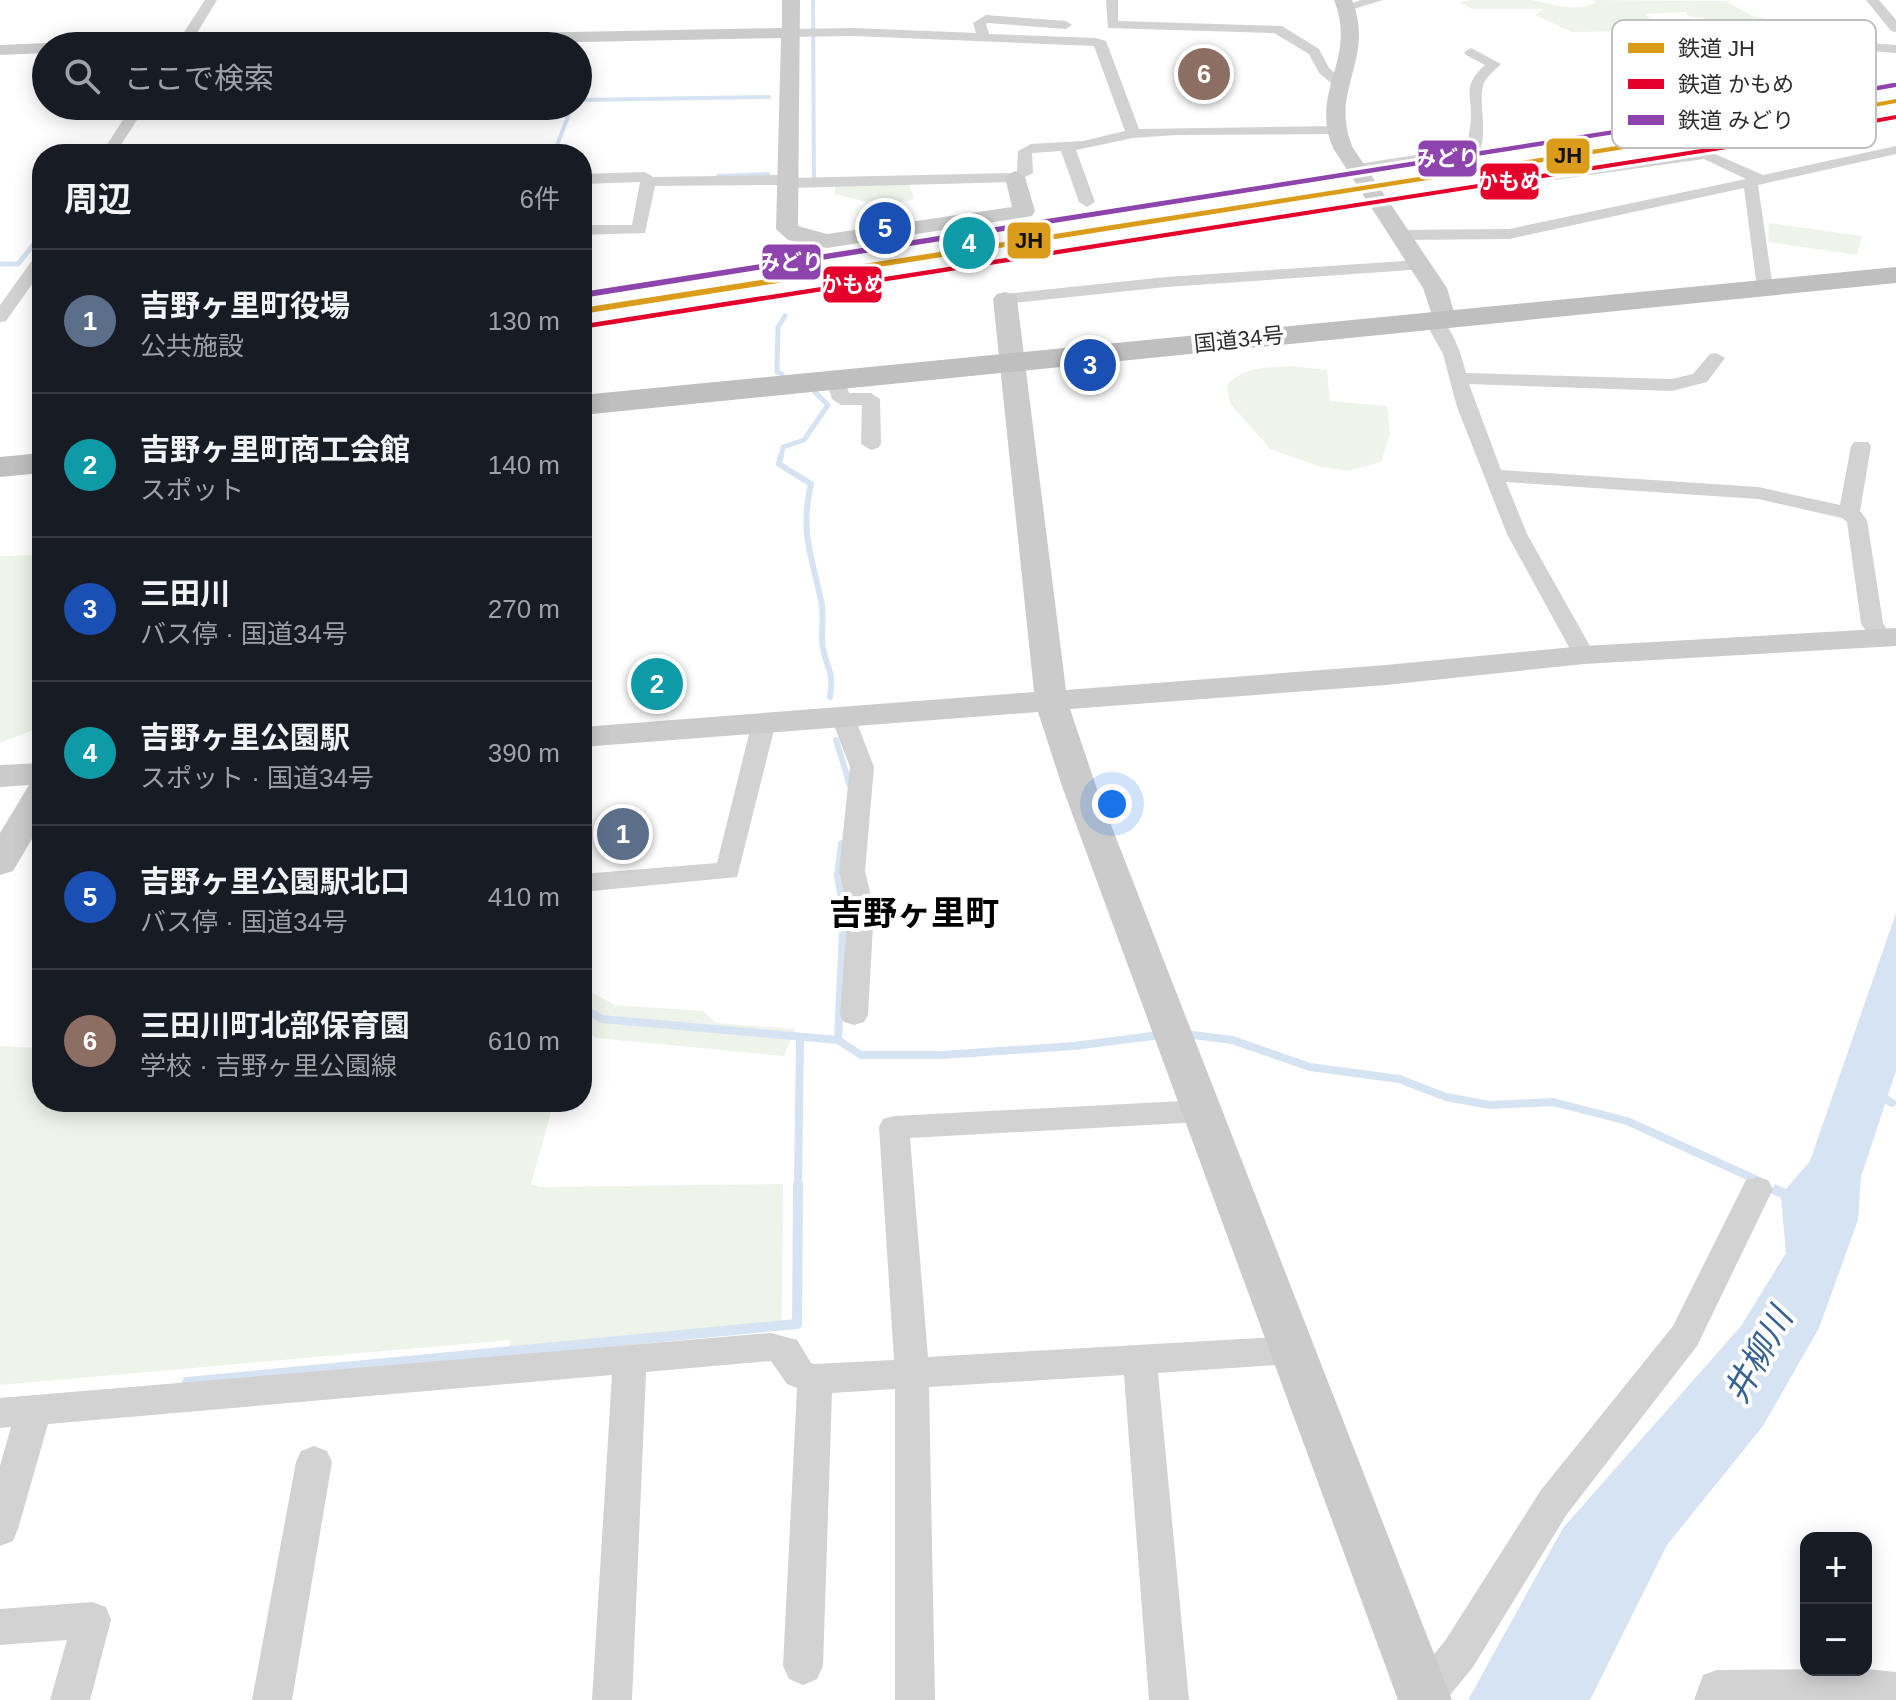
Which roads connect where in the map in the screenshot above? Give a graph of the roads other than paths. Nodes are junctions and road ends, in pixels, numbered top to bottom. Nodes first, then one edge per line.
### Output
1 (211, 0) edge
2 (791, 0) edge
3 (1112, 0) edge
4 (1377, 0) edge
5 (1872, 0) edge
6 (1345, 4) edge
7 (1081, 26) dead end
8 (1896, 28) edge
9 (191, 32) edge
10 (789, 33) junction
11 (592, 37) edge
12 (984, 37) junction
13 (1876, 47) edge
14 (32, 49) edge
15 (1896, 49) edge
16 (0, 50) edge
17 (1471, 52) dead end
18 (1342, 85) junction
19 (130, 120) edge
20 (1336, 130) junction
21 (1133, 134) junction
22 (114, 144) edge
23 (1067, 146) junction
24 (1896, 150) edge
25 (1358, 169) junction
26 (1015, 177) junction
27 (1559, 177) dead end
28 (592, 179) edge
29 (648, 182) junction
30 (1756, 182) junction
31 (789, 183) junction
32 (1087, 202) dead end
33 (592, 230) edge
34 (1399, 235) junction
35 (1419, 265) junction
36 (32, 272) edge
37 (1896, 275) edge
38 (1765, 288) junction
39 (1005, 299) joint
40 (0, 317) edge
41 (1439, 319) junction
42 (1716, 358) dead end
43 (1012, 362) junction
44 (1458, 378) junction
45 (835, 379) junction
46 (592, 404) edge
47 (871, 444) dead end
48 (1861, 446) dead end
49 (32, 464) edge
50 (0, 467) edge
51 (1495, 476) junction
52 (1849, 513) junction
53 (1888, 637) edge
54 (1584, 655) junction
55 (1051, 701) junction
56 (842, 715) junction
57 (764, 722) junction
58 (592, 736) edge
59 (32, 774) edge
60 (0, 776) edge
61 (32, 809) edge
62 (0, 863) edge
63 (592, 882) edge
64 (854, 1015) dead end
65 (1202, 1111) junction
66 (1757, 1189) dead end
67 (1292, 1350) junction
68 (630, 1358) junction
69 (1140, 1359) junction
70 (912, 1373) junction
71 (815, 1379) junction
72 (17, 1412) edge
73 (314, 1462) dead end
74 (0, 1529) edge
75 (0, 1627) edge
76 (803, 1666) dead end
77 (1896, 1691) edge
78 (1423, 1699) edge
79 (70, 1700) edge
80 (272, 1700) edge
81 (612, 1700) edge
82 (915, 1700) edge
83 (1169, 1700) edge
84 (1714, 1700) edge

1 - 9 street
2 - 10 street
3 - 18 street
4 - 6 street
5 - 8 street
6 - 18 street
7 - 12 street
10 - 11 street
10 - 12 street
10 - 31 street
12 - 21 street
13 - 15 street
14 - 16 street
17 - 25 street
18 - 20 street
19 - 22 street
20 - 21 street
20 - 25 street
21 - 23 street
23 - 26 street
23 - 32 street
24 - 30 street
25 - 34 street
26 - 31 street
26 - 31 street
27 - 30 street
28 - 29 street
29 - 31 street
29 - 33 street
30 - 34 street
30 - 38 street
34 - 35 street
35 - 39 street
35 - 41 street
36 - 40 street
37 - 38 highway, 国道34号
38 - 41 highway, 国道34号
39 - 43 street
41 - 43 highway, 国道34号
41 - 44 street
42 - 44 street
43 - 45 highway, 国道34号
43 - 55 street
44 - 51 street
45 - 46 highway, 国道34号
45 - 47 street
48 - 52 street
49 - 50 highway
51 - 52 street
51 - 54 street
52 - 53 street
53 - 54 street
54 - 55 street
55 - 56 street
55 - 65 street
56 - 57 street
56 - 64 street
57 - 58 street
57 - 63 street
59 - 60 street
61 - 62 street
65 - 67 street
65 - 70 street
66 - 78 street
67 - 69 street
67 - 78 street
68 - 71 street
68 - 72 street
68 - 81 street
69 - 70 street
69 - 83 street
70 - 71 street
70 - 82 street
71 - 76 street
72 - 74 street
73 - 80 street
75 - 79 street
77 - 84 street

